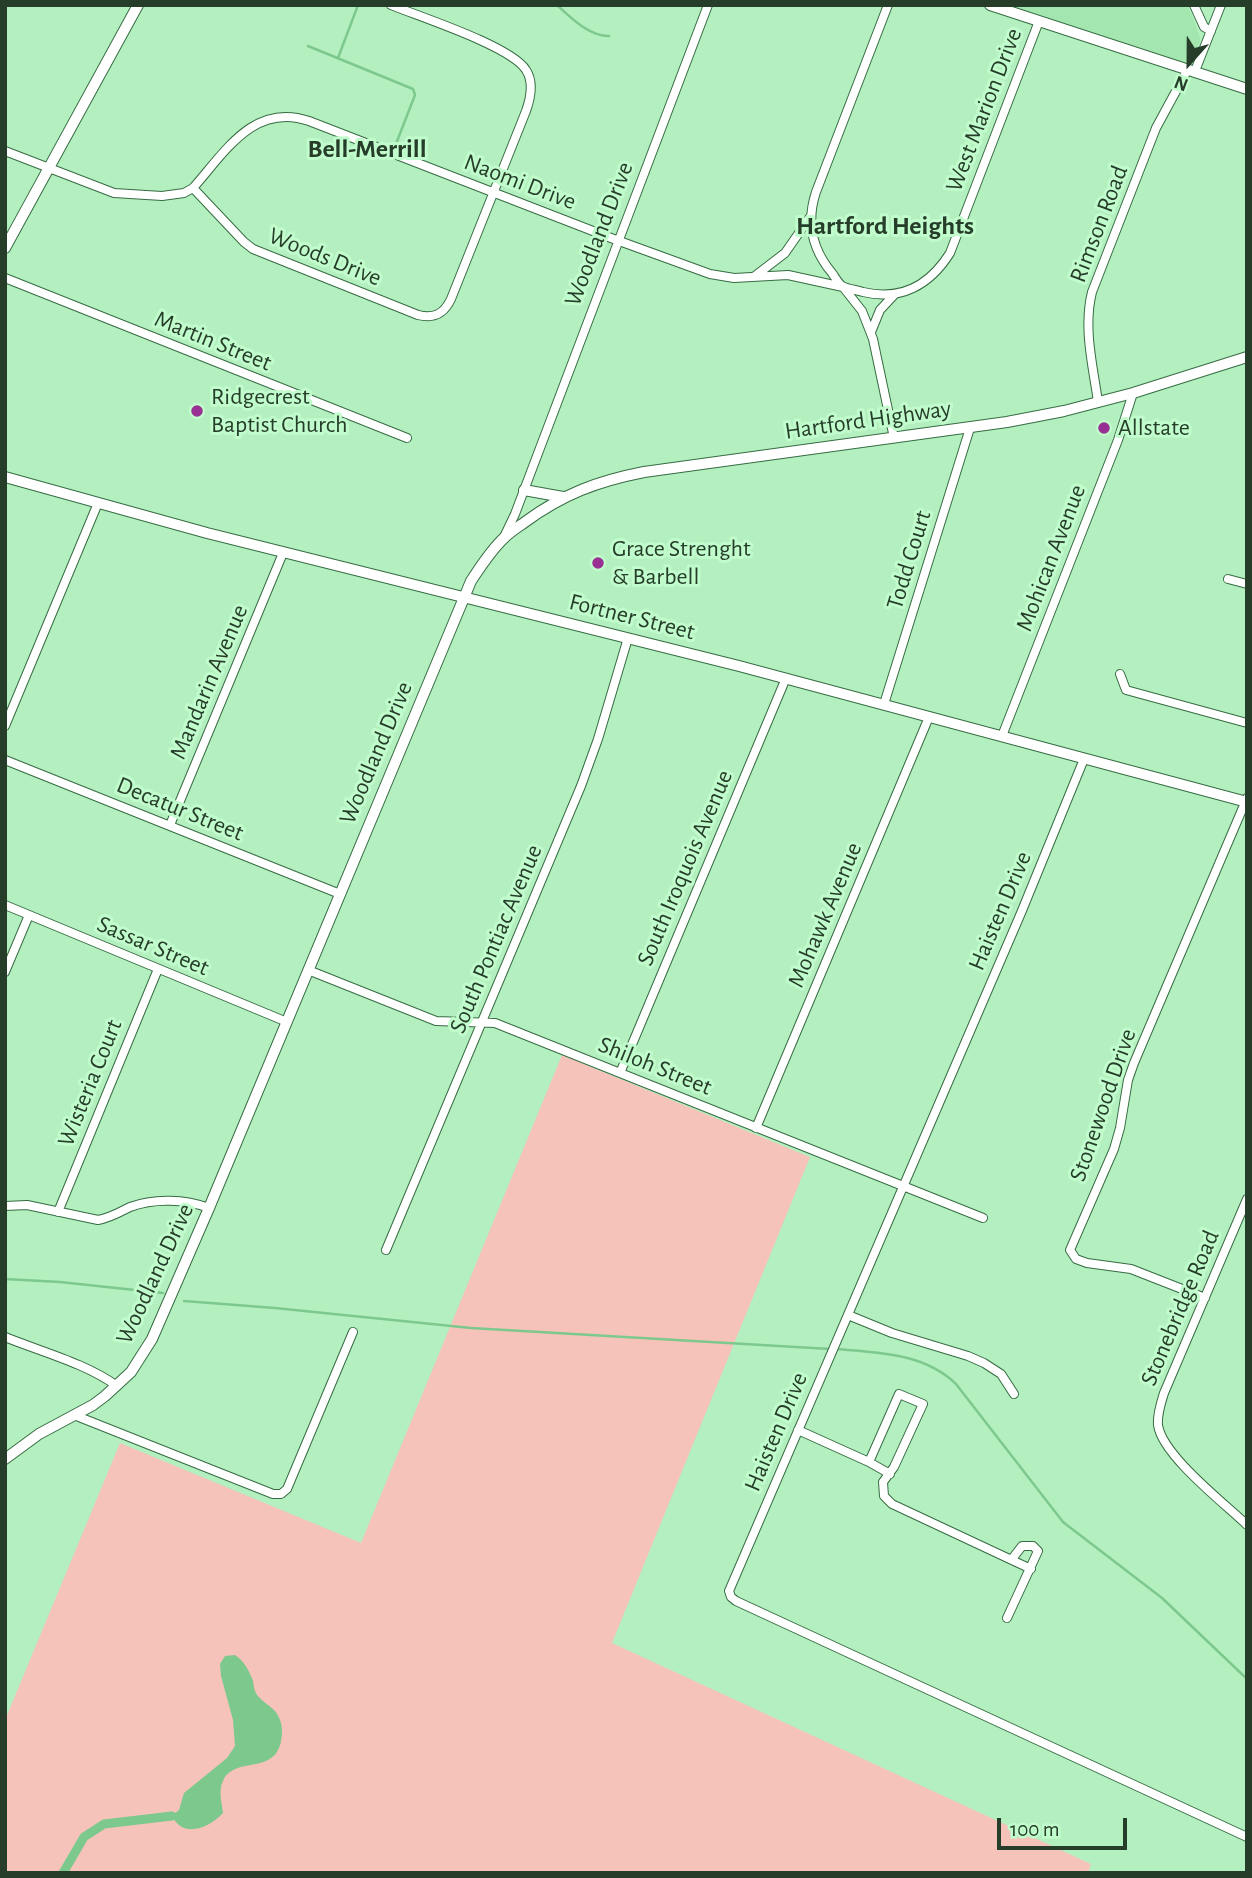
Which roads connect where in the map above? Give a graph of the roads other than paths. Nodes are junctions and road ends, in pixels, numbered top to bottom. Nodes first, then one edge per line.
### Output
1 (138, 5) edge
2 (391, 5) edge
3 (708, 5) edge
4 (888, 5) edge
5 (990, 5) edge
6 (1194, 5) edge
7 (1221, 5) edge
8 (1039, 21) junction
9 (1211, 32) junction
10 (1191, 70) junction
11 (1247, 89) edge
12 (5, 151) edge
13 (49, 168) junction
14 (193, 188) junction
15 (493, 193) junction
16 (811, 216) junction
17 (619, 240) junction
18 (5, 248) edge
19 (755, 276) junction
20 (5, 278) edge
21 (843, 287) junction
22 (894, 295) junction
23 (871, 332) junction
24 (1247, 357) edge
25 (1133, 393) junction
26 (1098, 402) junction
27 (970, 428) junction
28 (407, 438) dead end
29 (894, 438) junction
30 (5, 477) edge
31 (524, 490) junction
32 (563, 498) junction
33 (98, 503) junction
34 (504, 538) junction
35 (283, 552) junction
36 (1228, 579) dead end
37 (1247, 583) edge
38 (464, 597) junction
39 (628, 638) junction
40 (1120, 674) dead end
41 (786, 678) junction
42 (884, 704) junction
43 (929, 717) junction
44 (1247, 723) edge
45 (5, 726) edge
46 (1002, 736) junction
47 (1084, 758) junction
48 (5, 760) edge
49 (1246, 801) edge
50 (170, 825) junction
51 (340, 894) junction
52 (5, 905) edge
53 (29, 915) junction
54 (158, 969) junction
55 (308, 971) junction
56 (5, 972) edge
57 (287, 1022) junction
58 (482, 1022) junction
59 (620, 1073) junction
60 (756, 1128) junction
61 (903, 1186) junction
62 (1247, 1199) edge
63 (5, 1206) edge
64 (209, 1208) junction
65 (58, 1212) junction
66 (983, 1218) dead end
67 (386, 1250) dead end
68 (1205, 1298) junction
69 (848, 1315) junction
70 (353, 1332) dead end
71 (5, 1338) edge
72 (117, 1386) junction
73 (1014, 1394) dead end
74 (75, 1415) junction
75 (798, 1430) junction
76 (5, 1459) edge
77 (869, 1462) junction
78 (890, 1474) junction
79 (1247, 1525) edge
80 (1013, 1559) junction
81 (1031, 1569) junction
82 (1007, 1618) dead end
83 (1247, 1837) edge

1 - 13 main road
2 - 15 street
3 - 17 street, Woodland Drive
4 - 16 street
5 - 8 main road
6 - 9 street
7 - 9 street, Rimson Road
8 - 10 main road
8 - 22 street, West Marion Drive
9 - 10 street, Rimson Road
10 - 11 main road
10 - 26 street, Rimson Road
12 - 13 street
13 - 14 street
13 - 18 main road
14 - 15 street, Naomi Drive
14 - 15 street, Woods Drive
15 - 17 street, Naomi Drive
16 - 19 street
16 - 21 street
17 - 19 street, Naomi Drive
17 - 31 street, Woodland Drive
19 - 21 street, Naomi Drive
20 - 28 street, Martin Street
21 - 22 street
21 - 23 street
22 - 23 street
23 - 29 street
24 - 25 main road, Hartford Highway
25 - 26 main road, Hartford Highway
25 - 46 street, Mohican Avenue
26 - 27 main road, Hartford Highway
27 - 29 main road, Hartford Highway
27 - 42 street, Todd Court
29 - 32 main road, Hartford Highway
30 - 33 main road, Fortner Street
31 - 32 main road
31 - 34 street, Woodland Drive
32 - 34 main road, Hartford Highway
33 - 35 main road, Fortner Street
33 - 45 street
34 - 38 main road, Woodland Drive
35 - 38 main road, Fortner Street
35 - 50 street, Mandarin Avenue
36 - 37 street
38 - 39 main road, Fortner Street
38 - 51 main road, Woodland Drive
39 - 41 main road, Fortner Street
39 - 58 street, South Pontiac Avenue
40 - 44 street
41 - 42 main road, Fortner Street
41 - 59 street, South Iroquois Avenue
42 - 43 main road, Fortner Street
43 - 46 main road, Fortner Street
43 - 60 street, Mohawk Avenue
46 - 47 main road, Fortner Street
47 - 49 main road, Fortner Street
47 - 61 street, Haisten Drive
48 - 50 street, Decatur Street
49 - 68 street, Stonewood Drive
50 - 51 street, Decatur Street
51 - 55 main road, Woodland Drive
52 - 53 street, Sassar Street
53 - 54 street, Sassar Street
53 - 56 street
54 - 57 street, Sassar Street
54 - 65 street, Wisteria Court
55 - 57 main road, Woodland Drive
55 - 58 street, Shiloh Street
57 - 64 main road, Woodland Drive
58 - 59 street, Shiloh Street
58 - 67 street, South Pontiac Avenue
59 - 60 street, Shiloh Street
60 - 61 street, Shiloh Street
61 - 66 street, Shiloh Street
61 - 69 street, Haisten Drive
62 - 68 street, Stonebridge Road
63 - 65 street
64 - 65 street
64 - 72 main road, Woodland Drive
68 - 79 street, Stonebridge Road
69 - 73 street
69 - 75 street, Haisten Drive
70 - 74 street
71 - 72 street
72 - 74 main road, Woodland Drive
74 - 76 main road, Woodland Drive
75 - 77 street
75 - 83 street, Haisten Drive
77 - 78 street
77 - 78 street
78 - 80 street
80 - 81 street
80 - 81 street
81 - 82 street

